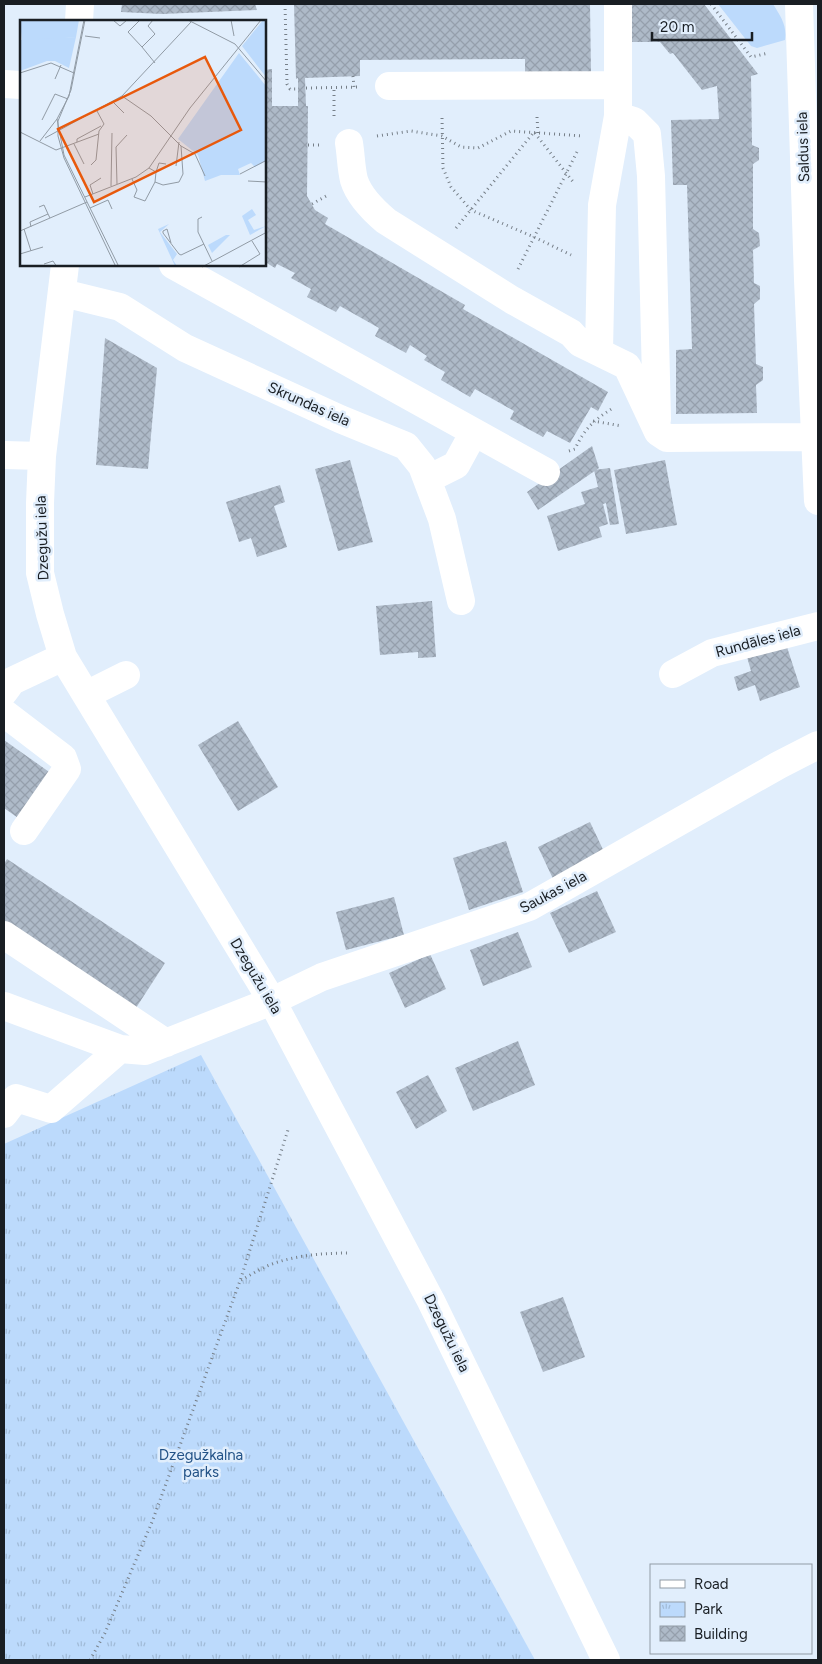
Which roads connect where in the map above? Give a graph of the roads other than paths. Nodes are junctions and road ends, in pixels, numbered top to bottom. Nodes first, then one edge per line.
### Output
1 (80, 4) edge
2 (618, 4) edge
3 (799, 4) edge
4 (79, 20) edge
5 (4, 84) edge
6 (20, 84) edge
7 (618, 85) junction
8 (389, 86) road end
9 (618, 116) junction
10 (349, 143) road end
11 (65, 266) edge
12 (176, 266) edge
13 (210, 276) edge
14 (63, 292) junction
15 (599, 351) junction
16 (654, 358) junction
17 (627, 366) junction
18 (474, 432) junction
19 (658, 432) junction
20 (816, 437) junction
21 (4, 455) edge
22 (42, 456) junction
23 (546, 472) dead end
24 (428, 480) junction
25 (818, 501) edge
26 (460, 601) dead end
27 (818, 626) edge
28 (63, 657) junction
29 (673, 674) dead end
30 (126, 675) dead end
31 (4, 692) edge
32 (86, 695) junction
33 (4, 713) edge
34 (818, 745) edge
35 (24, 831) dead end
36 (4, 935) edge
37 (272, 1001) junction
38 (4, 1006) edge
39 (166, 1042) junction
40 (120, 1049) junction
41 (4, 1114) edge
42 (606, 1660) edge

1 - 4 street
2 - 7 street
3 - 20 street, Saldus iela
5 - 6 street
7 - 8 street
7 - 9 street
9 - 15 street
9 - 16 street
10 - 15 street
11 - 14 street, Dzegužu iela
12 - 13 street
13 - 18 street
14 - 22 street, Dzegužu iela
14 - 24 street, Skrundas iela
15 - 17 street
16 - 17 street
16 - 19 street
17 - 19 street
18 - 23 street
18 - 24 street
19 - 20 street
20 - 25 street, Saldus iela
21 - 22 street
22 - 28 street, Dzegužu iela
24 - 26 street, Skrundas iela
27 - 29 street, Rundāles iela
28 - 31 street
28 - 32 street, Dzegužu iela
30 - 32 street
32 - 37 street, Dzegužu iela
33 - 35 street
34 - 37 street, Saukas iela
36 - 39 street
37 - 39 street, Saukas iela
37 - 42 street, Dzegužu iela
38 - 40 street, Saukas iela
39 - 40 street, Saukas iela
40 - 41 street

